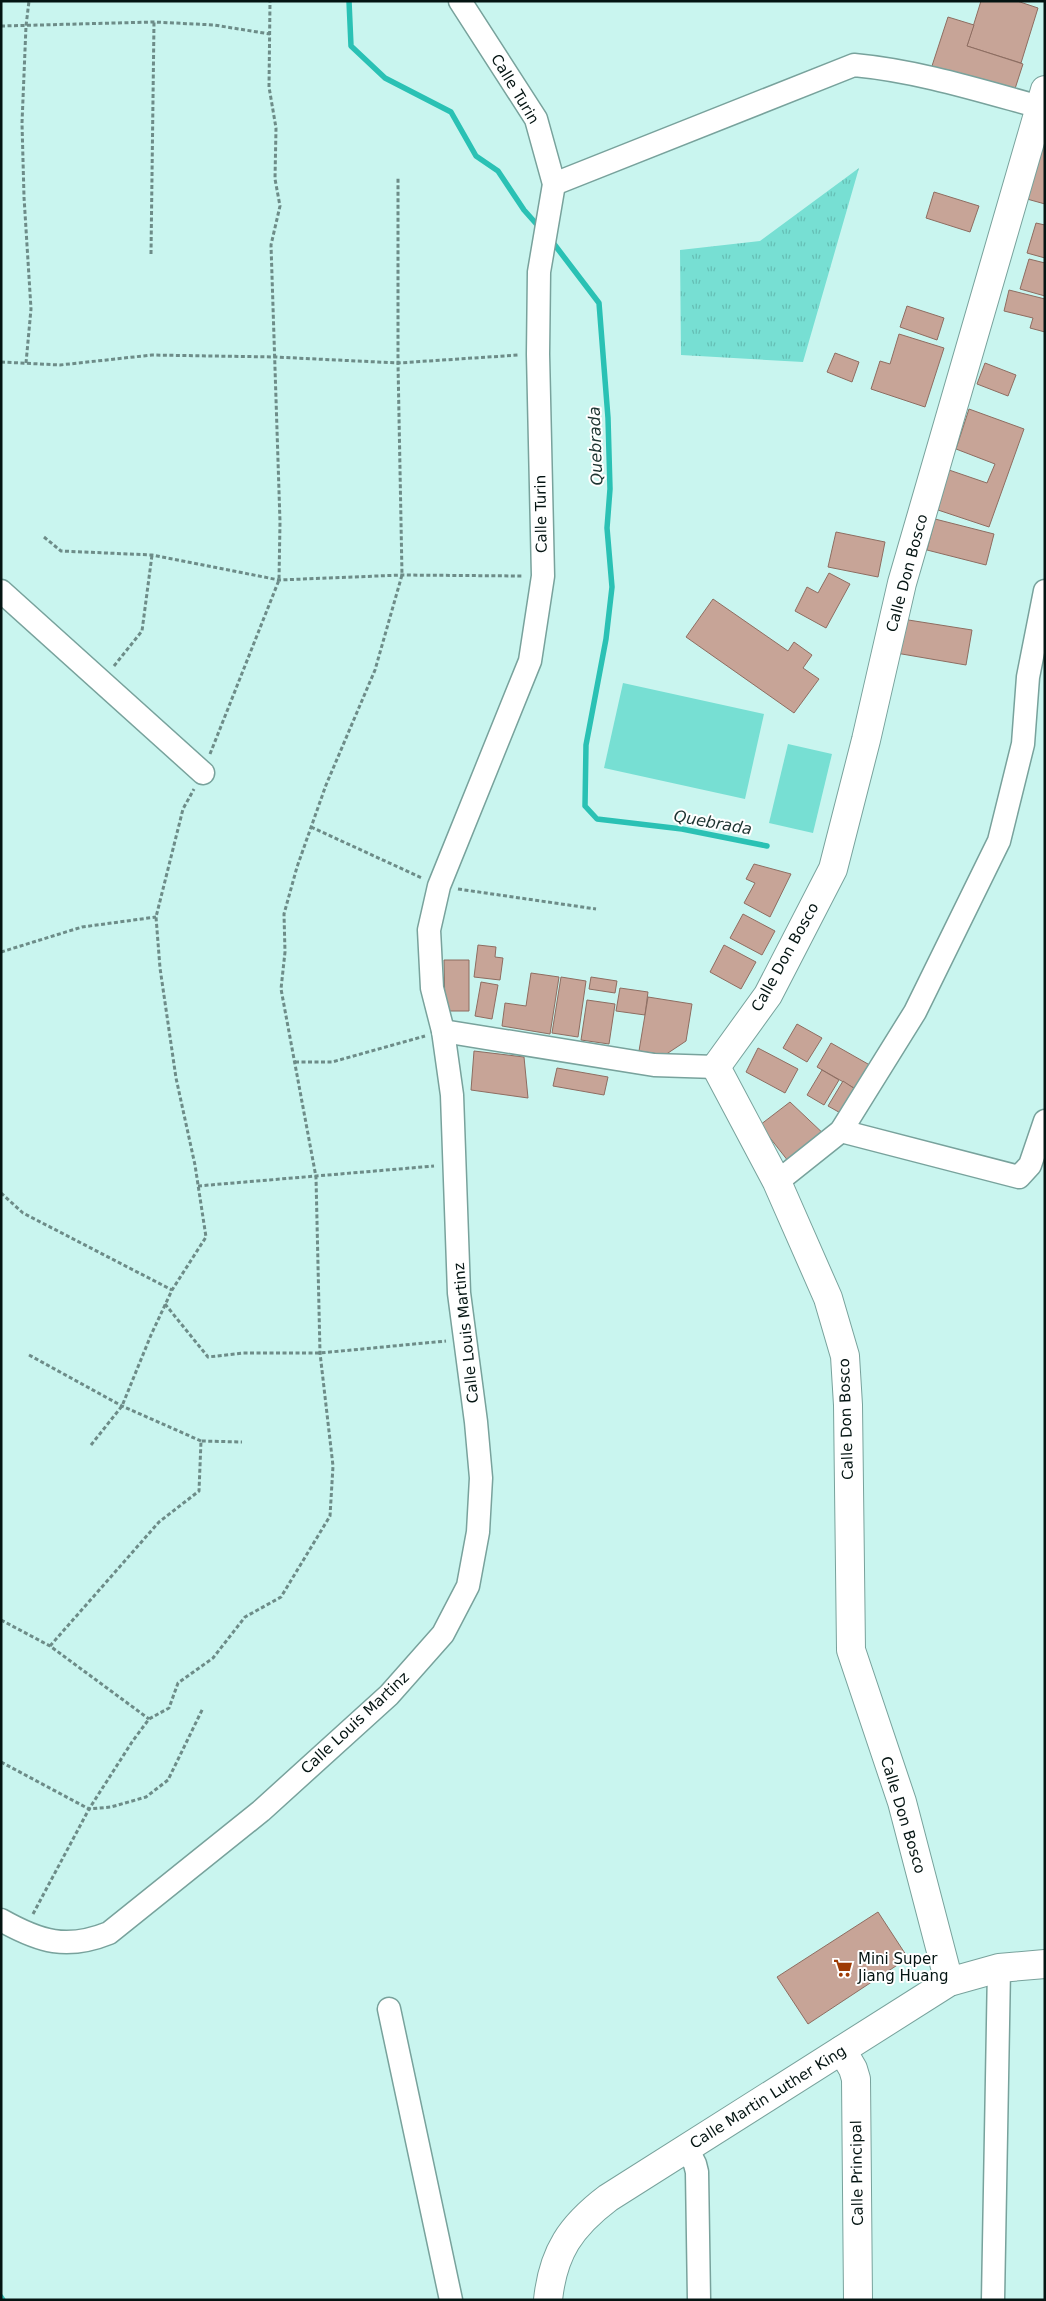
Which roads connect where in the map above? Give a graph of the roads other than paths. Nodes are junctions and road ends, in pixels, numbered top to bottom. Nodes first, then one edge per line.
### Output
1 (460, 1) edge
2 (1042, 99) edge
3 (554, 184) junction
4 (1, 591) edge
5 (1045, 591) edge
6 (203, 773) road end
7 (442, 1032) junction
8 (716, 1067) junction
9 (1045, 1121) edge
10 (841, 1131) junction
11 (777, 1182) junction
12 (1, 1920) edge
13 (1045, 1964) edge
14 (999, 1968) junction
15 (949, 1982) junction
16 (389, 2009) dead end
17 (842, 2050) junction
18 (687, 2148) junction
19 (451, 2300) edge
20 (548, 2300) edge
21 (699, 2300) edge
22 (858, 2300) edge
23 (992, 2300) edge

1 - 3 street, Calle Turin
2 - 3 street
2 - 8 street, Calle Don Bosco
3 - 7 street, Calle Turin
4 - 6 street
5 - 10 street
7 - 8 street
7 - 12 street, Calle Louis Martinz
8 - 11 street, Calle Don Bosco
9 - 10 street
10 - 11 street
11 - 15 street, Calle Don Bosco
13 - 14 street, Calle Martin Luther King
14 - 15 street, Calle Martin Luther King
14 - 23 street
15 - 17 street, Calle Martin Luther King
16 - 19 street
17 - 18 street, Calle Martin Luther King
17 - 22 street, Calle Principal
18 - 20 street, Calle Martin Luther King
18 - 21 street

